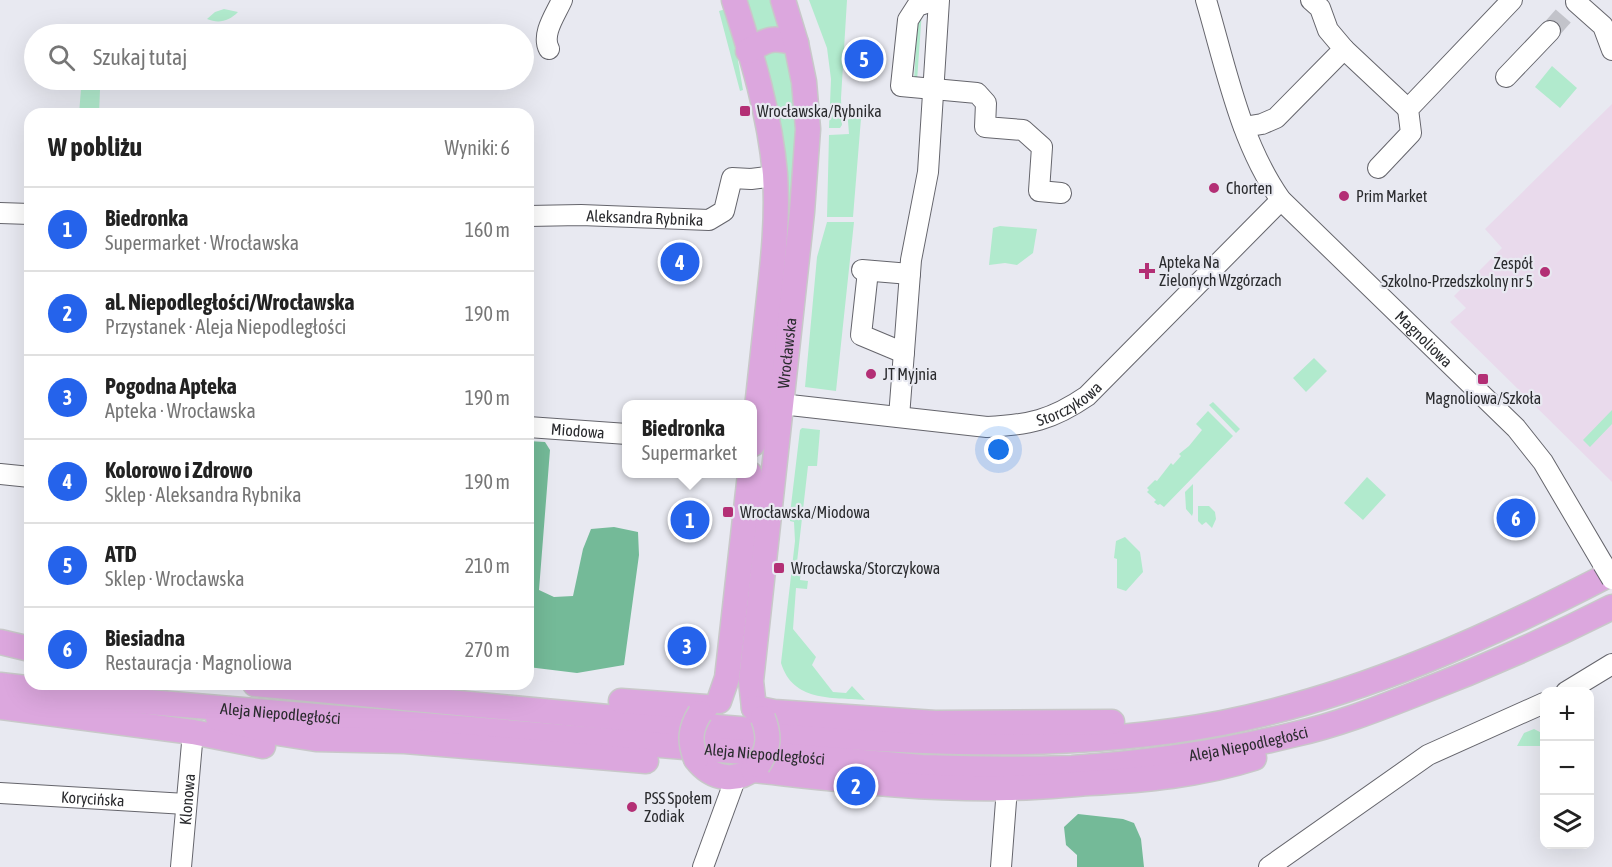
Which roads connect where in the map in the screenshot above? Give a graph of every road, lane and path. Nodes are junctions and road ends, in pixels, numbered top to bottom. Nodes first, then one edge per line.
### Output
1 (562, 0) edge
2 (734, 0) edge
3 (783, 0) edge
4 (937, 0) edge
5 (1206, 0) edge
6 (1311, 0) edge
7 (1512, 0) edge
8 (1573, 4) edge
9 (1550, 31) tunnel mouth
10 (796, 43) junction
11 (549, 49) dead end
12 (1344, 49) junction
13 (1612, 50) edge
14 (748, 51) junction
15 (1506, 77) dead end
16 (934, 88) junction
17 (1408, 109) junction
18 (1244, 127) junction
19 (1378, 168) dead end
20 (775, 176) junction
21 (1060, 193) dead end
22 (1281, 200) junction
23 (0, 213) edge
24 (24, 214) edge
25 (534, 216) edge
26 (910, 274) junction
27 (904, 353) junction
28 (781, 404) junction
29 (757, 408) edge
30 (899, 417) junction
31 (534, 427) edge
32 (622, 434) edge
33 (0, 474) edge
34 (24, 476) edge
35 (750, 478) edge
36 (1609, 572) edge
37 (1612, 607) edge
38 (0, 629) edge
39 (24, 635) edge
40 (0, 642) edge
41 (24, 648) edge
42 (0, 658) edge
43 (24, 662) edge
44 (1612, 664) edge
45 (1458, 677) junction
46 (0, 684) edge
47 (1362, 684) junction
48 (24, 687) edge
49 (1574, 687) edge
50 (49, 690) edge
51 (321, 690) edge
52 (501, 690) edge
53 (148, 702) junction
54 (1540, 705) edge
55 (0, 707) edge
56 (708, 707) junction
57 (758, 713) junction
58 (193, 732) junction
59 (405, 741) junction
60 (726, 769) junction
61 (1007, 788) junction
62 (0, 793) edge
63 (186, 804) junction
64 (181, 867) edge
65 (703, 867) edge
66 (1001, 867) edge
67 (1269, 867) edge

1 - 11 street
2 - 14 main road, Wrocławska
3 - 10 main road, Wrocławska
4 - 16 street
4 - 16 street
5 - 18 street, Magnoliowa
6 - 12 street
7 - 17 street
8 - 13 street
9 - 15 street
10 - 14 main road
10 - 28 main road, Wrocławska
12 - 17 street
12 - 18 street
14 - 20 main road, Wrocławska
16 - 21 street
16 - 26 street
17 - 19 street
18 - 22 street, Magnoliowa
20 - 25 street, Aleksandra Rybnika
20 - 29 main road, Wrocławska
22 - 30 street, Storczykowa
22 - 36 street, Magnoliowa
23 - 24 street
26 - 27 street
26 - 27 street
27 - 30 street
28 - 30 street, Storczykowa
28 - 57 main road, Wrocławska
31 - 32 street, Miodowa
33 - 34 street
35 - 56 main road
36 - 47 main road, Aleja Niepodległości
37 - 45 main road, Aleja Niepodległości
38 - 39 main road
40 - 41 main road
42 - 43 main road
44 - 49 street
45 - 53 main road, Aleja Niepodległości
45 - 61 main road
46 - 48 main road, Aleja Niepodległości
47 - 51 main road, Aleja Niepodległości
47 - 57 main road
50 - 53 main road, Aleja Niepodległości
52 - 56 main road
53 - 59 main road
54 - 67 street
55 - 58 main road
56 - 57 main road
56 - 60 main road, bridge
57 - 60 main road, bridge
58 - 59 main road
58 - 63 street, Klonowa
59 - 60 main road
60 - 61 main road
60 - 65 street
61 - 66 street
62 - 63 street, Korycińska
63 - 64 street, Klonowa

